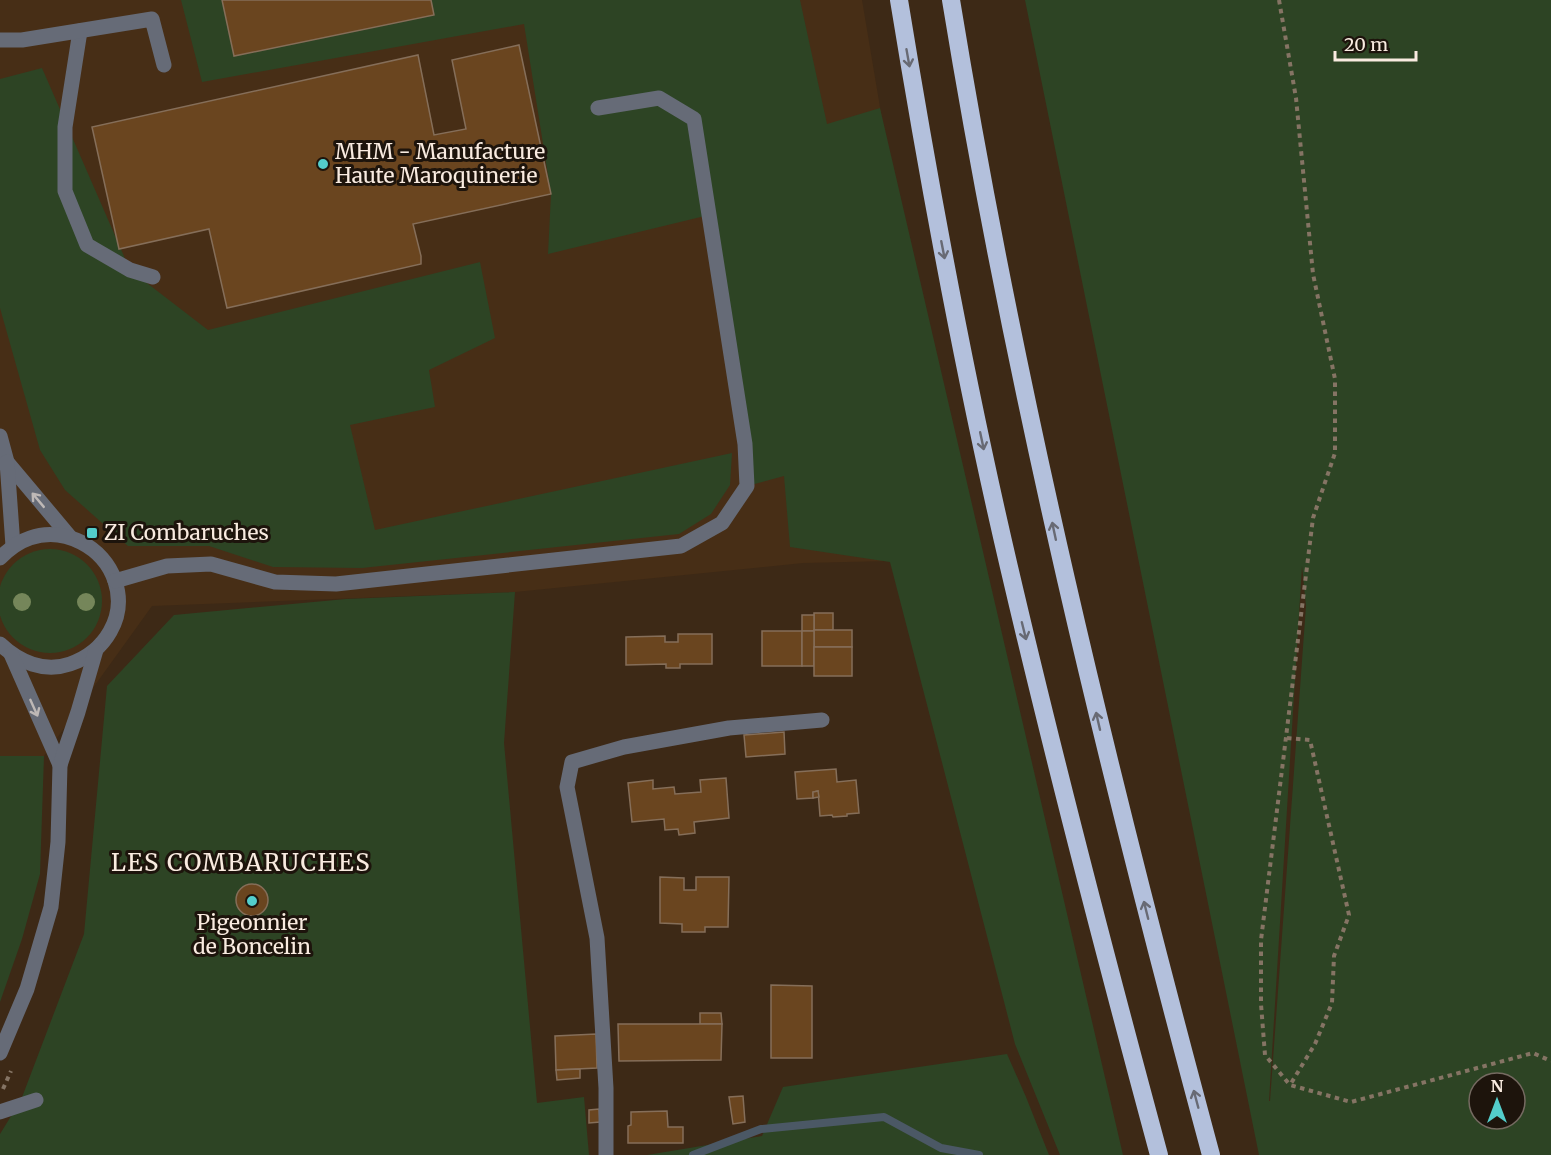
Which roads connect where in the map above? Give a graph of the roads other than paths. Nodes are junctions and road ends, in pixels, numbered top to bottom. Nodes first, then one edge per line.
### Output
1 (899, 0) edge
2 (951, 0) edge
3 (80, 31) junction
4 (0, 40) edge
5 (164, 64) dead end
6 (598, 108) dead end
7 (153, 277) dead end
8 (0, 436) edge
9 (7, 462) junction
10 (70, 537) junction
11 (13, 546) junction
12 (0, 558) edge
13 (115, 581) junction
14 (5, 649) edge
15 (96, 650) junction
16 (822, 720) dead end
17 (60, 765) junction
18 (0, 1053) edge
19 (36, 1100) dead end
20 (0, 1112) edge
21 (606, 1155) edge
22 (1159, 1155) edge
23 (1211, 1155) edge

1 -> 22 highway
23 -> 2 highway
3 - 4 street
3 - 5 street
3 - 7 street
6 - 13 street
8 - 9 street
10 -> 9 street
9 - 11 street
10 - 11 street
10 - 13 street
11 - 12 street
13 - 15 street
14 - 15 street
14 -> 17 street
15 - 17 street
16 - 21 street
17 - 18 street
19 - 20 street

